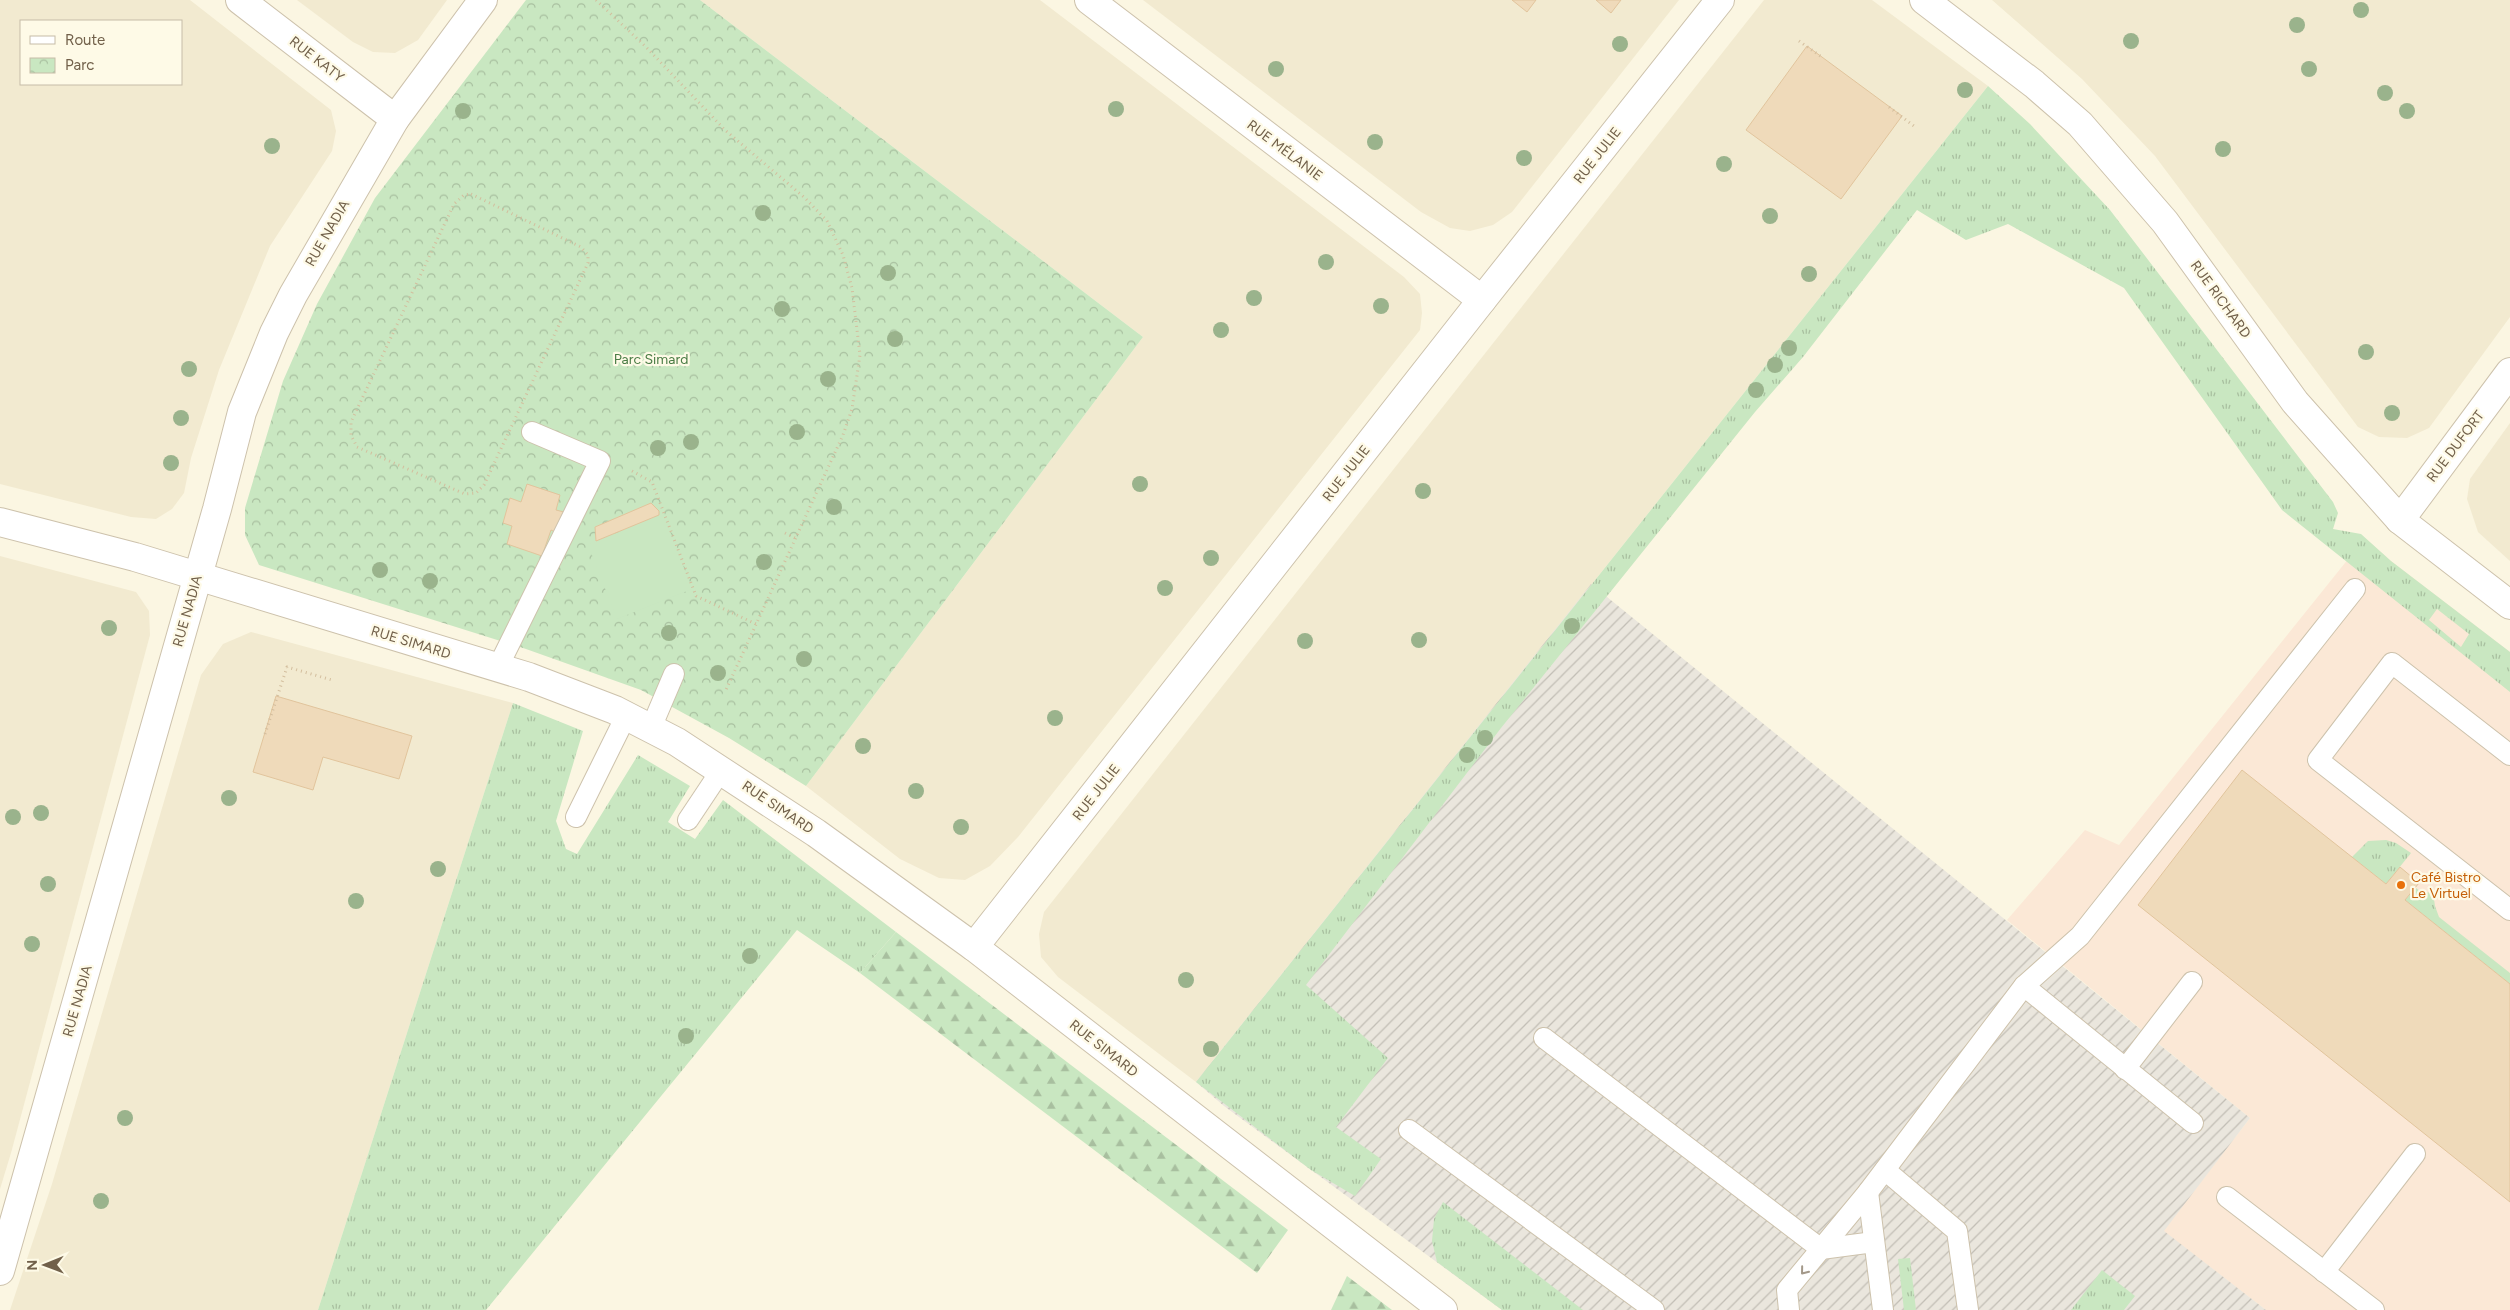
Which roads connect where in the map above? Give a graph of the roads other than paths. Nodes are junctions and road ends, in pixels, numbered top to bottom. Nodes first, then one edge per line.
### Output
1 (240, 0) edge
2 (483, 0) edge
3 (1088, 0) edge
4 (1720, 0) edge
5 (1924, 0) edge
6 (394, 119) junction
7 (1482, 300) junction
8 (2510, 372) edge
9 (532, 432) dead end
10 (2400, 520) junction
11 (0, 522) edge
12 (197, 577) junction
13 (2355, 589) dead end
14 (2510, 605) edge
15 (498, 667) junction
16 (674, 674) dead end
17 (626, 716) junction
18 (651, 728) junction
19 (2510, 755) edge
20 (722, 769) junction
21 (576, 817) dead end
22 (688, 820) dead end
23 (2510, 910) edge
24 (974, 947) junction
25 (2192, 982) dead end
26 (2024, 986) junction
27 (1544, 1038) dead end
28 (2126, 1069) junction
29 (2193, 1123) dead end
30 (1409, 1130) dead end
31 (2415, 1154) dead end
32 (1885, 1170) junction
33 (1868, 1192) junction
34 (2227, 1197) dead end
35 (1874, 1242) junction
36 (1821, 1249) junction
37 (0, 1271) edge
38 (2324, 1272) junction
39 (1443, 1310) edge
40 (1654, 1310) edge
41 (1789, 1310) edge
42 (1883, 1310) edge
43 (1968, 1310) edge
44 (2374, 1310) edge

1 - 6 street, RUE KATY
2 - 6 street, RUE NADIA
3 - 7 street, RUE MÉLANIE
4 - 7 street, RUE JULIE
5 - 10 street, RUE RICHARD
6 - 12 street, RUE NADIA
7 - 24 street, RUE JULIE
8 - 10 street, RUE DUFORT
9 - 15 lane
10 - 14 street, RUE RICHARD
11 - 12 street, RUE SIMARD
12 - 15 street, RUE SIMARD
12 - 37 street, RUE NADIA
13 - 26 lane
15 - 17 street, RUE SIMARD
16 - 18 lane
17 - 18 street, RUE SIMARD
17 - 21 lane
18 - 20 street, RUE SIMARD
19 - 23 lane
20 - 22 lane
20 - 24 street, RUE SIMARD
24 - 39 street, RUE SIMARD
25 - 28 lane
26 - 28 lane
26 - 32 lane
27 - 36 lane
28 - 29 lane
30 - 40 lane
31 - 38 lane
32 - 33 lane
32 - 43 lane
33 - 35 lane
33 - 36 lane
34 - 38 lane
35 - 36 lane
35 - 42 lane
36 -> 41 lane
38 - 44 lane

